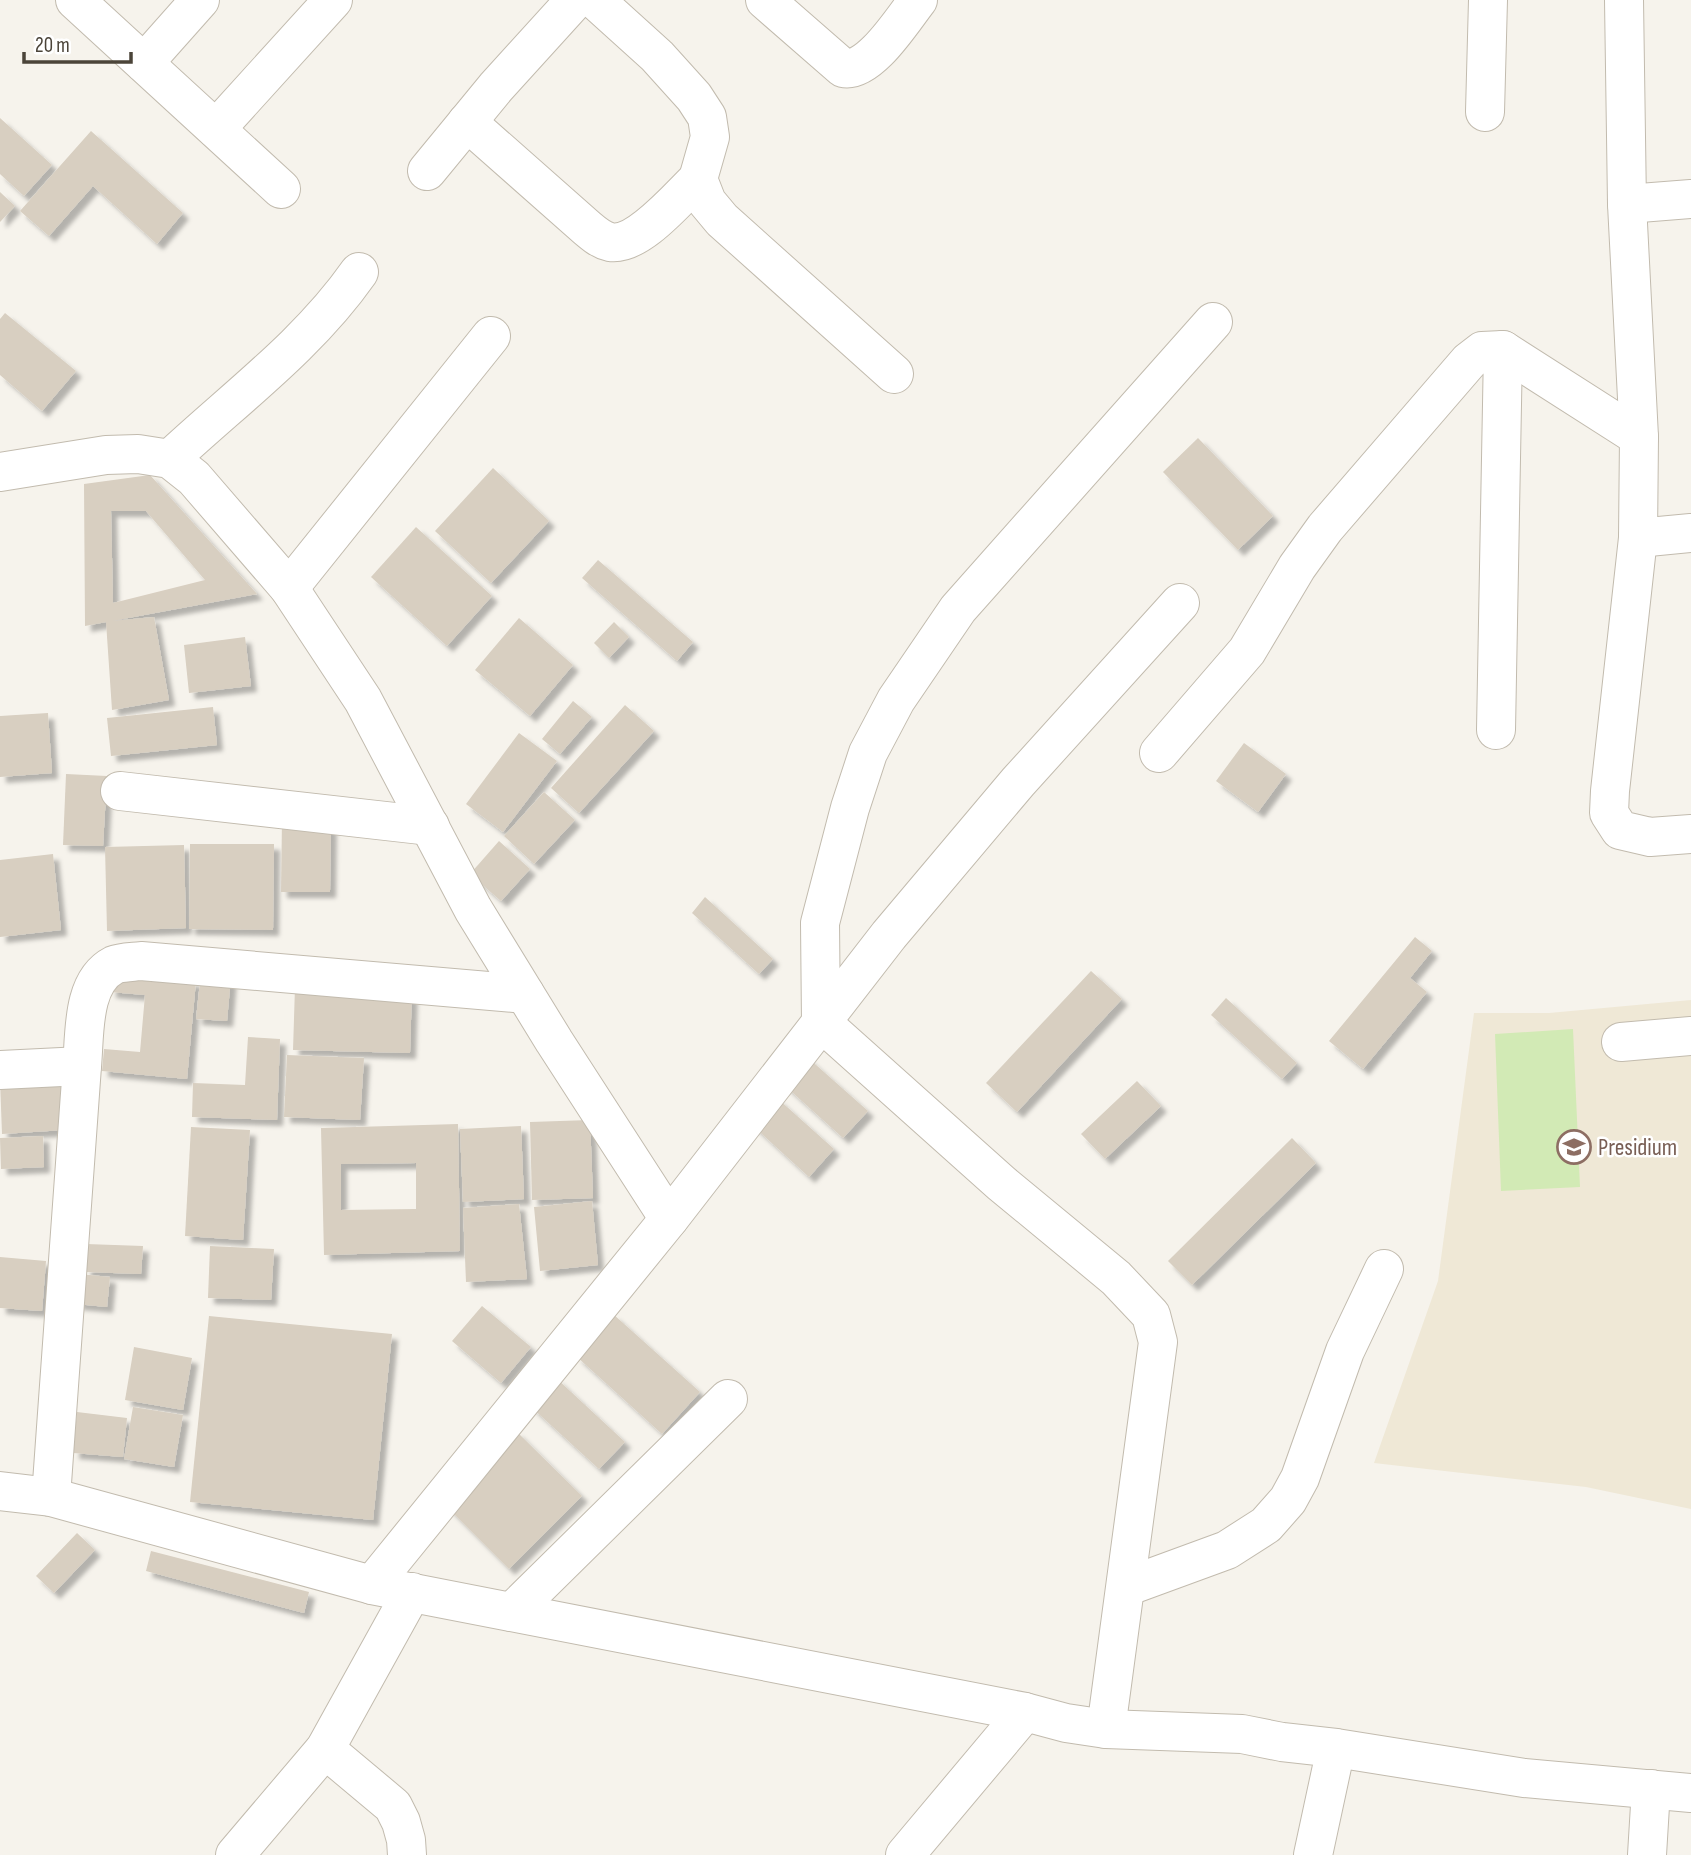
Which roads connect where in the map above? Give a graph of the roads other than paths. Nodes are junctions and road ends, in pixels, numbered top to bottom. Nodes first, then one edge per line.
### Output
1 (75, 0) edge
2 (200, 0) edge
3 (334, 0) edge
4 (575, 0) edge
5 (595, 0) edge
6 (765, 0) edge
7 (918, 0) edge
8 (1488, 0) edge
9 (1624, 0) edge
10 (144, 63) junction
11 (1485, 112) dead end
12 (467, 122) junction
13 (216, 129) junction
14 (426, 171) dead end
15 (698, 179) junction
16 (281, 189) dead end
17 (1691, 199) edge
18 (1627, 204) junction
19 (359, 272) dead end
20 (1213, 322) dead end
21 (491, 336) dead end
22 (1503, 350) junction
23 (894, 374) dead end
24 (1639, 437) junction
25 (170, 459) junction
26 (0, 472) edge
27 (1691, 534) edge
28 (1638, 538) junction
29 (289, 588) junction
30 (1180, 603) dead end
31 (1496, 730) dead end
32 (1159, 753) dead end
33 (120, 791) dead end
34 (430, 826) junction
35 (1691, 834) edge
36 (525, 994) junction
37 (821, 1022) junction
38 (1691, 1036) edge
39 (1621, 1042) dead end
40 (82, 1066) junction
41 (0, 1070) edge
42 (669, 1219) junction
43 (1384, 1269) dead end
44 (728, 1399) dead end
45 (0, 1491) edge
46 (51, 1497) junction
47 (372, 1585) junction
48 (1126, 1587) junction
49 (412, 1592) junction
50 (512, 1612) junction
51 (1025, 1712) junction
52 (1106, 1729) junction
53 (1336, 1748) junction
54 (326, 1749) junction
55 (1651, 1789) junction
56 (1691, 1793) edge
57 (235, 1855) edge
58 (407, 1855) edge
59 (905, 1855) edge
60 (1313, 1855) edge
61 (1647, 1855) edge

1 - 10 street
2 - 10 street
3 - 13 street
4 - 12 street
5 - 15 street
6 - 7 street
8 - 11 street
9 - 18 street
10 - 13 street
12 - 14 street
12 - 15 street
13 - 16 street
15 - 23 street
17 - 18 street
18 - 24 street
19 - 25 street
20 - 37 street
21 - 29 street
22 - 24 street
22 - 31 street
22 - 32 street
24 - 28 street
25 - 26 street
25 - 29 street
27 - 28 street
28 - 35 street
29 - 34 street
30 - 37 street
33 - 34 street
34 - 36 street
36 - 40 street
36 - 42 street
37 - 42 street
37 - 48 street
38 - 39 street
40 - 41 street
40 - 46 street
42 - 47 street
43 - 48 street
44 - 50 street
45 - 46 street
46 - 47 street
47 - 49 street
48 - 52 street
49 - 50 street
49 - 54 street
50 - 51 street
51 - 52 street
51 - 59 street
52 - 53 street
53 - 55 street
53 - 60 street
54 - 57 street
54 - 58 street
55 - 56 street
55 - 61 street

